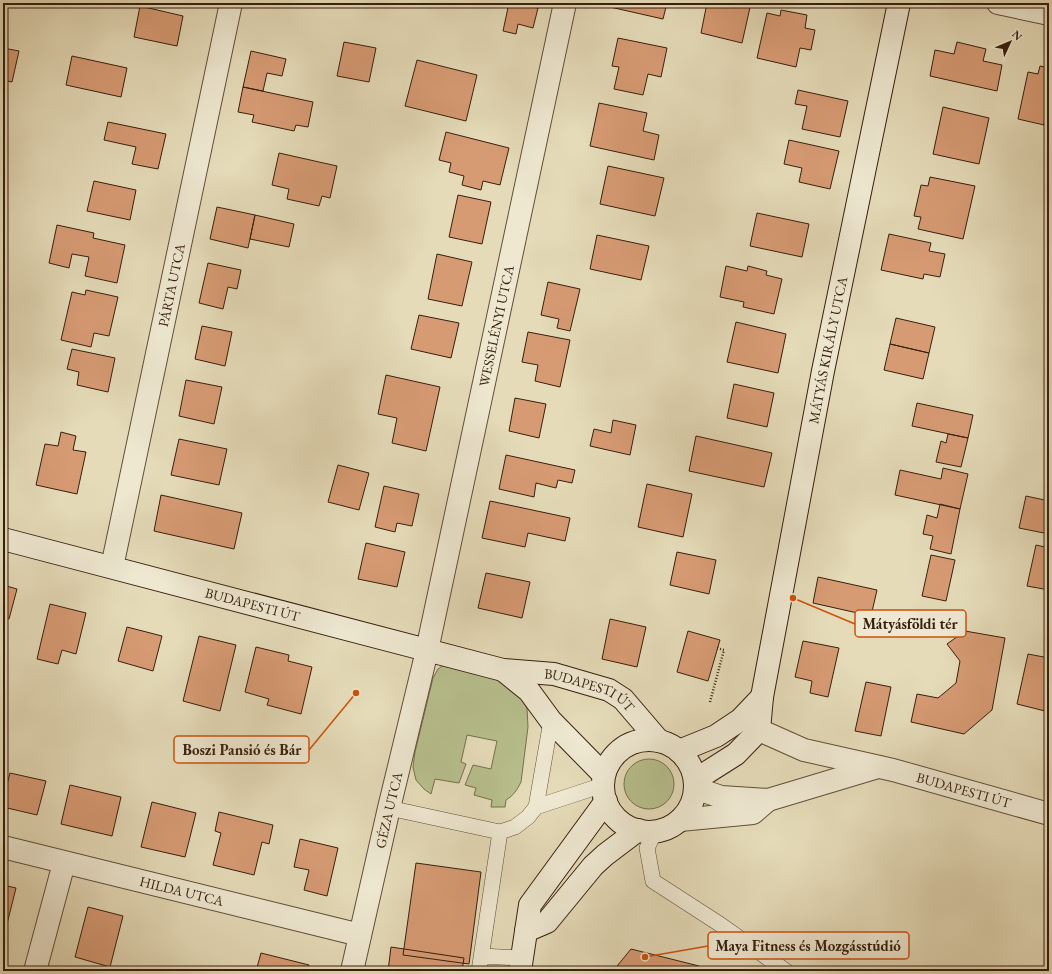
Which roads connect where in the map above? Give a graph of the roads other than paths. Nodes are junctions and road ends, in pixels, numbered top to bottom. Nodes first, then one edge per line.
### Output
1 (231, 3) edge
2 (565, 3) edge
3 (899, 3) edge
4 (998, 3) edge
5 (1049, 14) edge
6 (3, 539) edge
7 (112, 567) junction
8 (428, 649) junction
9 (503, 670) junction
10 (762, 697) junction
11 (551, 721) junction
12 (759, 730) junction
13 (659, 741) junction
14 (678, 751) junction
15 (879, 767) junction
16 (695, 784) junction
17 (604, 787) junction
18 (768, 800) junction
19 (536, 807) junction
20 (389, 808) junction
21 (1049, 814) edge
22 (680, 820) junction
23 (646, 831) junction
24 (500, 832) junction
25 (3, 847) edge
26 (64, 863) junction
27 (526, 931) junction
28 (360, 935) junction
29 (482, 956) junction
30 (521, 965) edge
31 (35, 971) edge
32 (352, 971) edge
33 (479, 971) edge
34 (786, 971) edge

1 - 7 street, PÁRTA UTCA
2 - 8 street, WESSELÉNYI UTCA
3 - 10 street, MÁTYÁS KIRÁLY UTCA
4 - 5 street
6 - 7 street, BUDAPESTI ÚT
7 - 8 street, BUDAPESTI ÚT
8 - 9 street, BUDAPESTI ÚT
8 - 20 street, GÉZA UTCA
9 - 11 street, BUDAPESTI ÚT
9 - 13 street, BUDAPESTI ÚT
10 - 12 street, MÁTYÁS KIRÁLY UTCA
10 - 14 street
11 - 17 street, BUDAPESTI ÚT
11 - 19 lane
12 - 15 street, BUDAPESTI ÚT
12 - 16 street
13 - 14 street
13 - 17 street
14 - 16 street
15 - 18 street
15 - 21 street, BUDAPESTI ÚT
16 - 18 street
16 - 22 street
17 - 19 lane
17 - 23 street
17 - 27 street
18 - 22 street
19 - 24 lane
20 - 24 lane
20 - 28 street, GÉZA UTCA
22 - 23 street
23 - 27 street
23 - 34 lane
24 - 29 lane
25 - 26 street, HILDA UTCA
26 - 28 street, HILDA UTCA
26 - 31 street
27 - 30 street
28 - 32 street, GÉZA UTCA
29 - 30 lane
29 - 33 lane

